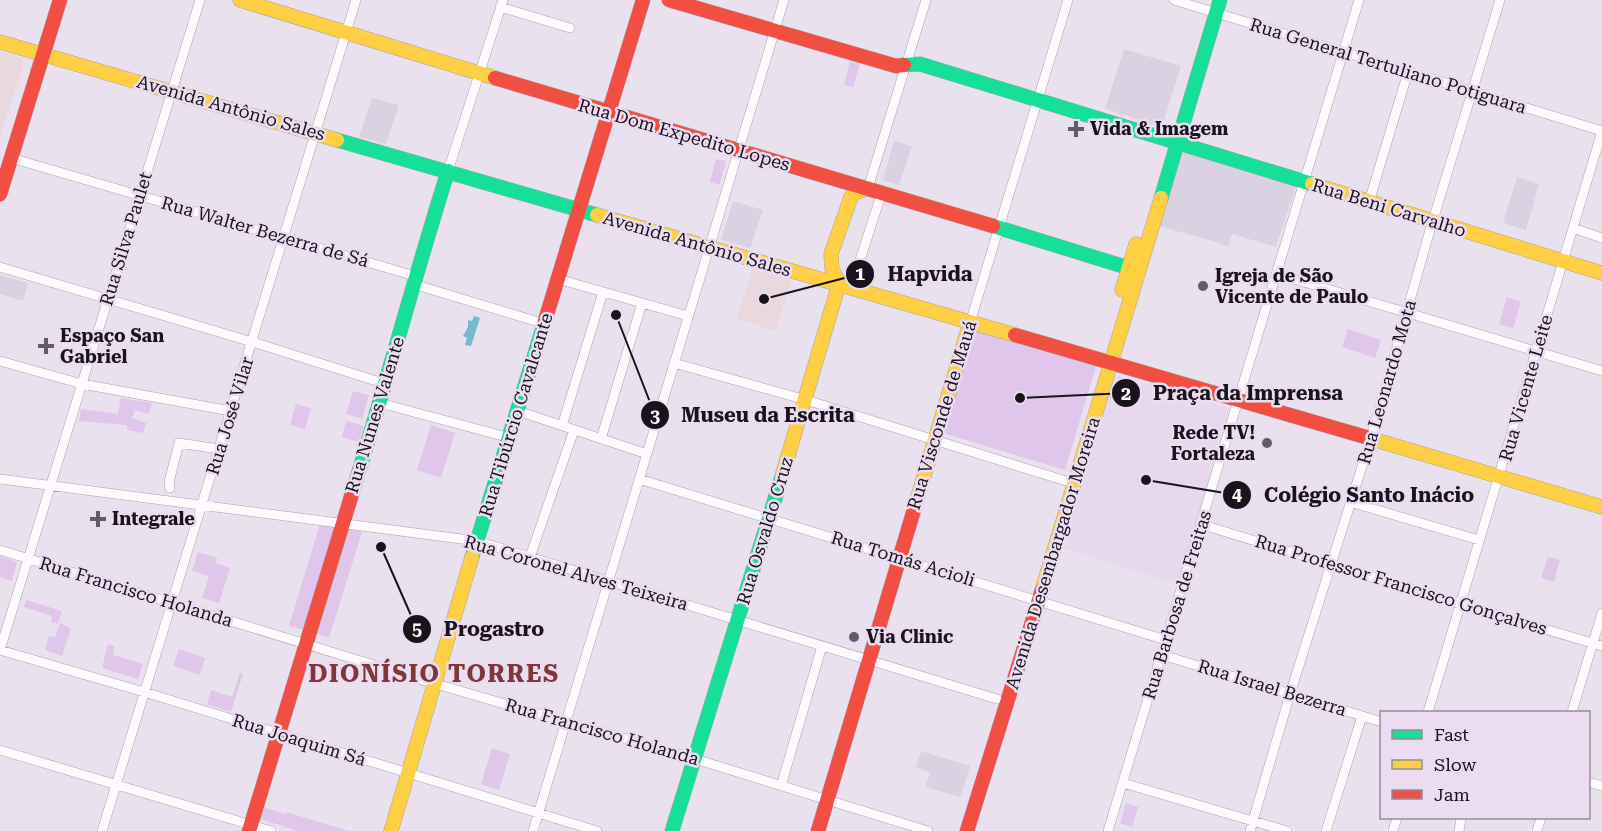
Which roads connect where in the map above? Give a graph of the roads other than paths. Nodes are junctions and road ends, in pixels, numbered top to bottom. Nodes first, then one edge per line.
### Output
1 (49, 0) edge
2 (60, 0) edge
3 (200, 0) edge
4 (240, 0) edge
5 (356, 0) edge
6 (643, 0) edge
7 (669, 0) edge
8 (784, 0) edge
9 (926, 0) edge
10 (1068, 0) edge
11 (1174, 0) edge
12 (1359, 0) edge
13 (1500, 0) edge
14 (501, 4) edge
15 (1213, 6) edge
16 (570, 28) dead end
17 (775, 31) junction
18 (346, 32) junction
19 (0, 42) edge
20 (1344, 52) junction
21 (39, 53) junction
22 (906, 66) junction
23 (1408, 72) junction
24 (480, 74) junction
25 (171, 90) junction
26 (1472, 92) junction
27 (1038, 100) junction
28 (610, 113) junction
29 (1602, 131) edge
30 (316, 133) junction
31 (1172, 141) junction
32 (738, 151) junction
33 (6, 161) edge
34 (1592, 164) junction
35 (1602, 168) edge
36 (448, 171) junction
37 (1304, 181) junction
38 (875, 190) junction
39 (0, 194) edge
40 (139, 195) junction
41 (1369, 202) junction
42 (579, 210) junction
43 (1433, 222) junction
44 (1573, 228) junction
45 (1000, 229) junction
46 (283, 236) junction
47 (1602, 238) edge
48 (709, 247) junction
49 (1563, 261) junction
50 (0, 267) edge
51 (1128, 268) junction
52 (1602, 273) edge
53 (1277, 274) junction
54 (558, 279) junction
55 (414, 280) junction
56 (845, 286) junction
57 (603, 292) junction
58 (108, 299) junction
59 (642, 303) junction
60 (1407, 312) junction
61 (688, 316) junction
62 (970, 323) junction
63 (545, 324) junction
64 (252, 342) junction
65 (1537, 351) junction
66 (0, 361) edge
67 (1107, 361) junction
68 (674, 363) junction
69 (1602, 371) edge
70 (82, 384) junction
71 (386, 384) junction
72 (806, 400) junction
73 (1240, 400) junction
74 (380, 403) junction
75 (231, 411) junction
76 (519, 411) junction
77 (562, 426) junction
78 (574, 430) junction
79 (510, 438) junction
80 (1371, 438) junction
81 (601, 439) junction
82 (934, 441) junction
83 (219, 449) junction
84 (647, 454) junction
85 (1500, 477) junction
86 (0, 479) edge
87 (639, 479) junction
88 (1066, 481) junction
89 (50, 485) junction
90 (170, 488) dead end
91 (1350, 502) junction
92 (202, 505) junction
93 (1602, 507) edge
94 (769, 518) junction
95 (343, 523) junction
96 (1200, 524) junction
97 (1479, 540) junction
98 (477, 541) junction
99 (0, 550) edge
100 (530, 557) junction
101 (900, 558) junction
102 (29, 559) junction
103 (1332, 565) junction
104 (608, 581) junction
105 (1034, 599) junction
106 (171, 602) junction
107 (1460, 604) junction
108 (1602, 613) edge
109 (738, 620) junction
110 (1166, 640) junction
111 (306, 644) junction
112 (1598, 645) edge
113 (822, 646) junction
114 (0, 650) edge
115 (1162, 655) junction
116 (869, 660) junction
117 (436, 684) junction
118 (144, 692) junction
119 (1290, 694) junction
120 (997, 699) junction
121 (1428, 711) edge
122 (1572, 711) edge
123 (1362, 716) junction
124 (1380, 721) edge
125 (566, 723) junction
126 (278, 734) junction
127 (0, 750) edge
128 (695, 759) junction
129 (409, 773) junction
130 (1123, 783) junction
131 (115, 785) junction
132 (781, 786) junction
133 (828, 800) junction
134 (538, 814) junction
135 (1251, 826) edge
136 (250, 828) edge
137 (102, 831) edge
138 (271, 831) edge
139 (391, 831) edge
140 (533, 831) edge
141 (597, 831) edge
142 (672, 831) edge
143 (818, 831) edge
144 (928, 831) edge
145 (958, 831) edge
146 (967, 831) edge
147 (1108, 831) edge
148 (1287, 831) edge
149 (1326, 831) edge

1 - 21 main road
2 - 21 main road
3 - 25 street, Rua Silva Paulet
4 - 18 main road, Rua Dom Expedito Lopes
5 - 18 street, Rua José Vilar
6 - 28 main road, Rua Tibúrcio Cavalcante
7 - 17 main road, Rua Beni Carvalho
8 - 17 street
9 - 22 street, Rua Osvaldo Cruz
10 - 27 street, Rua Visconde de Mauá
11 - 15 street, Rua General Tertuliano Potiguara
12 - 20 street, Rua Barbosa de Freitas
13 - 26 street, Rua Leonardo Mota
14 - 16 street
14 - 24 street, Rua Nunes Valente
15 - 20 street, Rua General Tertuliano Potiguara
15 - 31 main road, Avenida Desembargador Moreira
17 - 22 main road, Rua Beni Carvalho
17 - 32 street
18 - 24 main road, Rua Dom Expedito Lopes
18 - 30 street, Rua José Vilar
19 - 21 main road, Avenida Antônio Sales
20 - 23 street, Rua General Tertuliano Potiguara
20 - 37 street, Rua Barbosa de Freitas
21 - 25 main road, Avenida Antônio Sales
21 - 33 main road
22 - 27 main road, Rua Beni Carvalho
22 - 38 street, Rua Osvaldo Cruz
23 - 26 street, Rua General Tertuliano Potiguara
23 - 41 street
24 - 28 main road, Rua Dom Expedito Lopes
24 - 36 street, Rua Nunes Valente
25 - 30 main road, Avenida Antônio Sales
25 - 40 street, Rua Silva Paulet
26 - 29 street, Rua General Tertuliano Potiguara
26 - 43 street, Rua Leonardo Mota
27 - 31 main road, Rua Beni Carvalho
27 - 45 street, Rua Visconde de Mauá
28 - 32 main road, Rua Dom Expedito Lopes
28 - 42 main road, Rua Tibúrcio Cavalcante
29 - 34 street, Rua Vicente Leite
30 - 36 main road, Avenida Antônio Sales
30 - 46 street, Rua José Vilar
31 - 37 main road, Rua Beni Carvalho
31 - 51 main road, Avenida Desembargador Moreira
31 - 67 main road, Avenida Desembargador Moreira
32 - 38 main road, Rua Dom Expedito Lopes
32 - 48 street
33 - 39 main road
33 - 40 street, Rua Walter Bezerra de Sá
34 - 35 street
34 - 44 street, Rua Vicente Leite
36 - 42 main road, Avenida Antônio Sales
36 - 55 main road, Rua Nunes Valente
37 - 41 main road, Rua Beni Carvalho
37 - 53 street, Rua Barbosa de Freitas
38 - 45 main road, Rua Dom Expedito Lopes
38 - 56 street, Rua Osvaldo Cruz
38 - 56 main road
40 - 46 street, Rua Walter Bezerra de Sá
40 - 58 street, Rua Silva Paulet
41 - 43 main road, Rua Beni Carvalho
42 - 48 main road, Avenida Antônio Sales
42 - 54 main road, Rua Tibúrcio Cavalcante
43 - 49 main road, Rua Beni Carvalho
43 - 60 street, Rua Leonardo Mota
44 - 47 street
44 - 49 street, Rua Vicente Leite
45 - 51 main road, Rua Dom Expedito Lopes
45 - 62 street, Rua Visconde de Mauá
46 - 55 street, Rua Walter Bezerra de Sá
46 - 64 street, Rua José Vilar
48 - 56 main road, Avenida Antônio Sales
48 - 61 street
49 - 52 main road, Rua Beni Carvalho
49 - 65 street, Rua Vicente Leite
50 - 58 street
51 - 67 main road, Avenida Desembargador Moreira
53 - 60 street
53 - 73 street, Rua Barbosa de Freitas
54 - 57 street
54 - 63 main road, Rua Tibúrcio Cavalcante
55 - 63 street, Rua Walter Bezerra de Sá
55 - 71 main road, Rua Nunes Valente
56 - 62 main road, Avenida Antônio Sales
56 - 72 main road, Rua Osvaldo Cruz
57 - 59 street
57 - 77 street
58 - 64 street
58 - 70 street, Rua Silva Paulet
59 - 61 street
59 - 81 street
60 - 65 street
60 - 80 street, Rua Leonardo Mota
61 - 68 street
62 - 67 main road, Avenida Antônio Sales
62 - 82 main road, Rua Visconde de Mauá
63 - 76 main road, Rua Tibúrcio Cavalcante
64 - 71 street
64 - 75 street, Rua José Vilar
65 - 69 street
65 - 85 street, Rua Vicente Leite
66 - 70 street
67 - 73 main road, Avenida Antônio Sales
67 - 88 main road, Avenida Desembargador Moreira
67 - 105 main road, Avenida Desembargador Moreira
68 - 72 street
68 - 84 street
70 - 75 street
70 - 89 street, Rua Silva Paulet
71 - 74 main road, Rua Nunes Valente
72 - 82 street
72 - 94 main road, Rua Osvaldo Cruz
73 - 80 main road, Avenida Antônio Sales
73 - 96 street, Rua Barbosa de Freitas
74 - 79 street
74 - 95 main road, Rua Nunes Valente
75 - 83 street, Rua José Vilar
76 - 77 street
76 - 79 main road, Rua Tibúrcio Cavalcante
77 - 78 street
78 - 81 street
78 - 100 street
79 - 98 main road, Rua Tibúrcio Cavalcante
80 - 85 main road, Avenida Antônio Sales
80 - 91 street, Rua Leonardo Mota
81 - 84 street
82 - 88 street
82 - 101 main road, Rua Visconde de Mauá
83 - 90 street
83 - 92 street, Rua José Vilar
84 - 87 street
85 - 93 main road, Avenida Antônio Sales
85 - 97 street, Rua Vicente Leite
86 - 89 street, Rua Coronel Alves Teixeira
87 - 94 street, Rua Tomás Acioli
87 - 104 street
88 - 105 main road, Avenida Desembargador Moreira
89 - 92 street, Rua Coronel Alves Teixeira
89 - 102 street, Rua Silva Paulet
91 - 97 street
91 - 103 street, Rua Leonardo Mota
92 - 95 street, Rua Coronel Alves Teixeira
92 - 106 street, Rua José Vilar
94 - 101 street, Rua Tomás Acioli
94 - 109 main road, Rua Osvaldo Cruz
95 - 98 street, Rua Coronel Alves Teixeira
95 - 111 main road, Rua Nunes Valente
96 - 103 street, Rua Professor Francisco Gonçalves
96 - 110 street, Rua Barbosa de Freitas
97 - 107 street, Rua Vicente Leite
98 - 100 street, Rua Coronel Alves Teixeira
98 - 117 main road, Rua Tibúrcio Cavalcante
99 - 102 street, Rua Francisco Holanda
100 - 104 street, Rua Coronel Alves Teixeira
101 - 105 street, Rua Tomás Acioli
101 - 116 main road, Rua Visconde de Mauá
102 - 106 street, Rua Francisco Holanda
102 - 114 street, Rua Silva Paulet
103 - 107 street, Rua Professor Francisco Gonçalves
103 - 119 street, Rua Leonardo Mota
104 - 109 street, Rua Coronel Alves Teixeira
104 - 125 street
105 - 110 street, Rua Tomás Acioli
105 - 120 main road, Avenida Desembargador Moreira
105 - 146 main road, Avenida Desembargador Moreira
106 - 111 street, Rua Francisco Holanda
106 - 118 street, Rua José Vilar
107 - 112 street, Rua Professor Francisco Gonçalves
107 - 121 street, Rua Vicente Leite
108 - 112 street
109 - 113 street, Rua Coronel Alves Teixeira
109 - 128 main road, Rua Osvaldo Cruz
110 - 115 street, Rua Barbosa de Freitas
111 - 117 street, Rua Francisco Holanda
111 - 126 main road, Rua Nunes Valente
112 - 122 street
113 - 116 street, Rua Coronel Alves Teixeira
113 - 132 street
114 - 118 street, Rua Joaquim Sá
115 - 119 street, Rua Israel Bezerra
115 - 130 street, Rua Barbosa de Freitas
116 - 120 street, Rua Coronel Alves Teixeira
116 - 133 main road, Rua Visconde de Mauá
117 - 125 street, Rua Francisco Holanda
117 - 129 main road, Rua Tibúrcio Cavalcante
118 - 126 street, Rua Joaquim Sá
118 - 131 street, Rua José Vilar
119 - 123 street, Rua Israel Bezerra
119 - 135 street, Rua Leonardo Mota
120 - 145 main road, Avenida Desembargador Moreira
123 - 124 street, Rua Israel Bezerra
123 - 149 street
125 - 128 street, Rua Francisco Holanda
125 - 134 street
126 - 129 street, Rua Joaquim Sá
126 - 136 main road, Rua Nunes Valente
127 - 131 street
128 - 132 street, Rua Francisco Holanda
128 - 142 main road, Rua Osvaldo Cruz
129 - 134 street, Rua Joaquim Sá
129 - 139 main road, Rua Tibúrcio Cavalcante
130 - 135 street
130 - 147 street, Rua Barbosa de Freitas
131 - 136 street
131 - 137 street, Rua José Vilar
132 - 133 street, Rua Francisco Holanda
133 - 143 main road, Rua Visconde de Mauá
133 - 144 street, Rua Francisco Holanda
134 - 140 street
134 - 141 street, Rua Joaquim Sá
135 - 148 street
136 - 138 street

